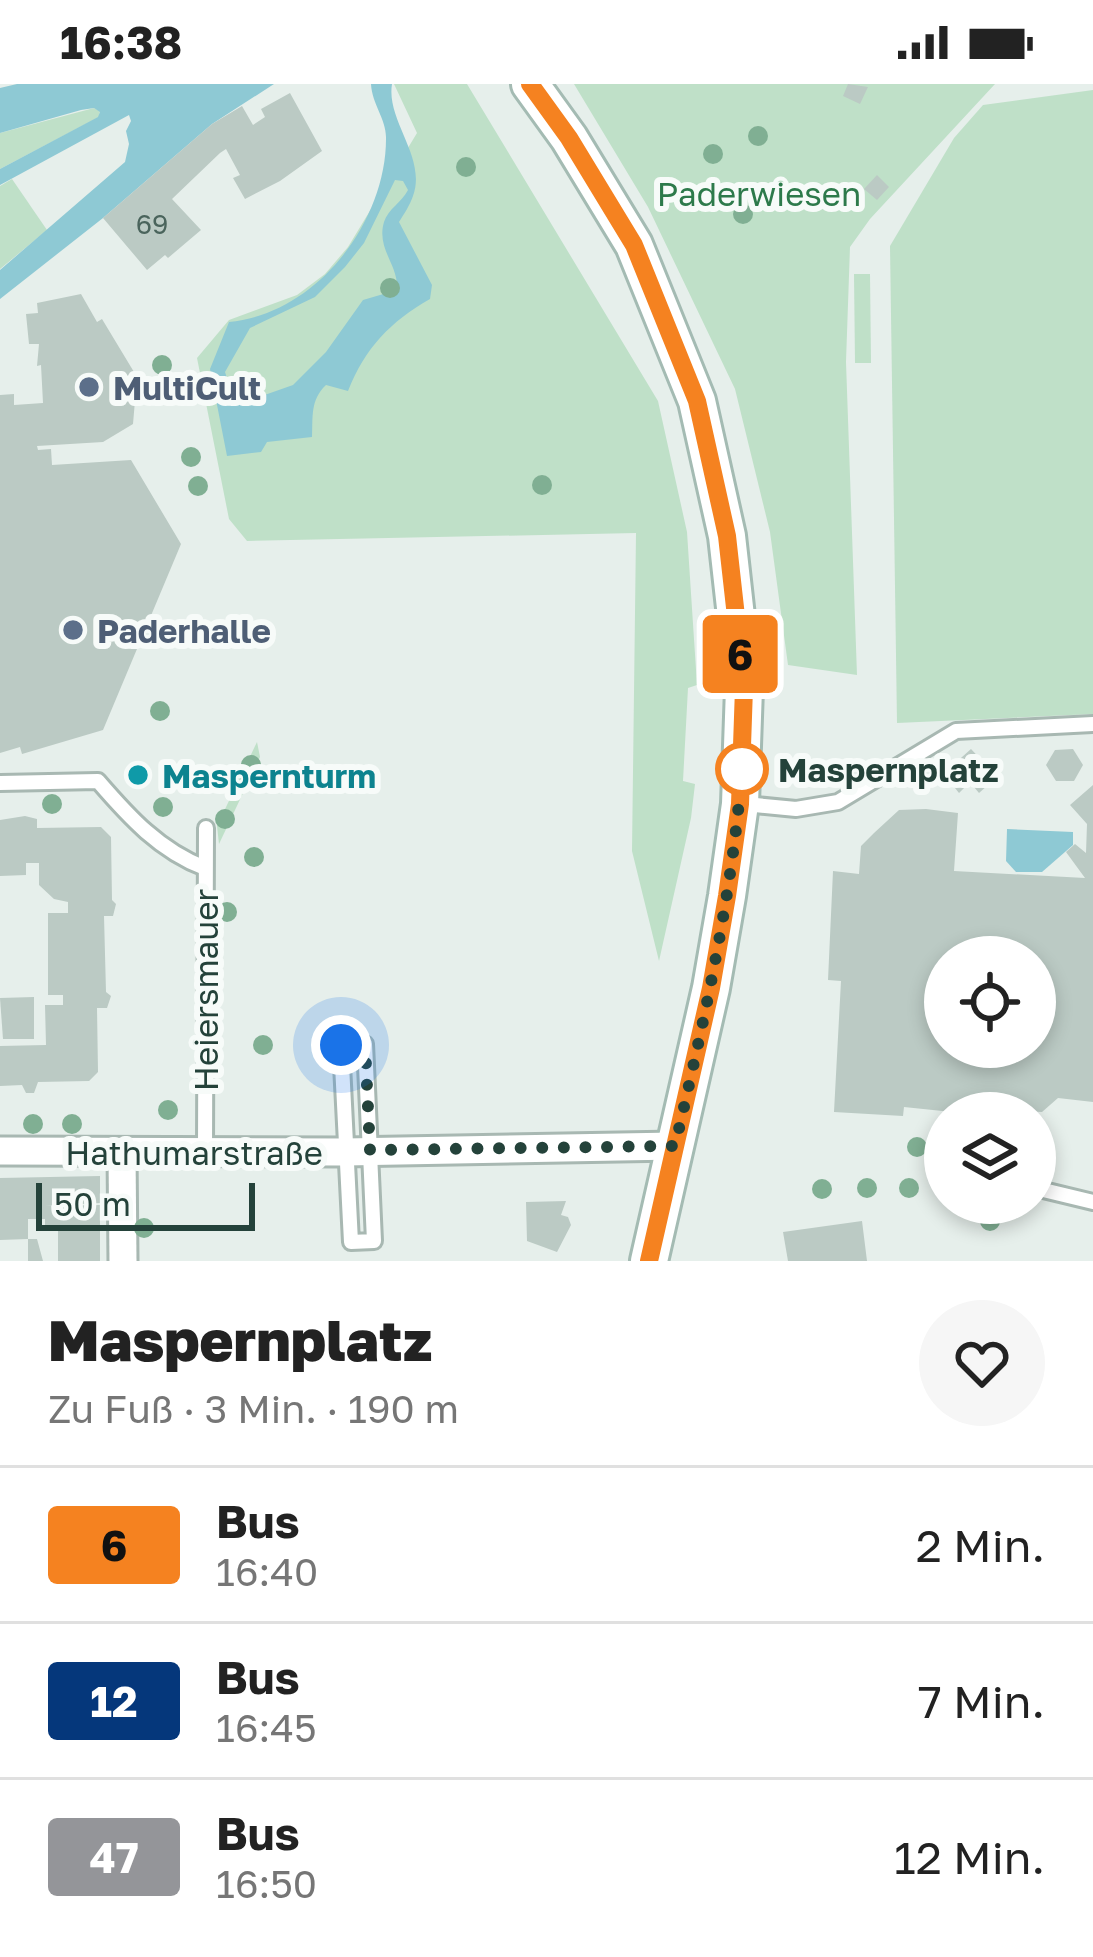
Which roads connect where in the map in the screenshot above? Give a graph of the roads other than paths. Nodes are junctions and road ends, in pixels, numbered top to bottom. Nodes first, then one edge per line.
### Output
1 (530, 84) edge
2 (1093, 724) edge
3 (0, 783) edge
4 (740, 804) junction
5 (206, 827) dead end
6 (205, 868) junction
7 (675, 1146) junction
8 (0, 1151) edge
9 (357, 1151) junction
10 (122, 1152) junction
11 (205, 1152) junction
12 (1056, 1193) edge
13 (1093, 1202) edge
14 (123, 1261) edge
15 (649, 1261) edge

1 - 4 main road
2 - 4 lane
3 - 6 lane
4 - 7 main road
5 - 6 lane, Heiersmauer
6 - 11 lane, Heiersmauer
7 - 9 street, Hathumarstraße
7 - 15 main road
8 - 10 street, Hathumarstraße
9 - 9 lane
9 - 9 lane
9 - 11 street, Hathumarstraße
10 - 11 street, Hathumarstraße
10 - 14 street
12 - 13 lane

